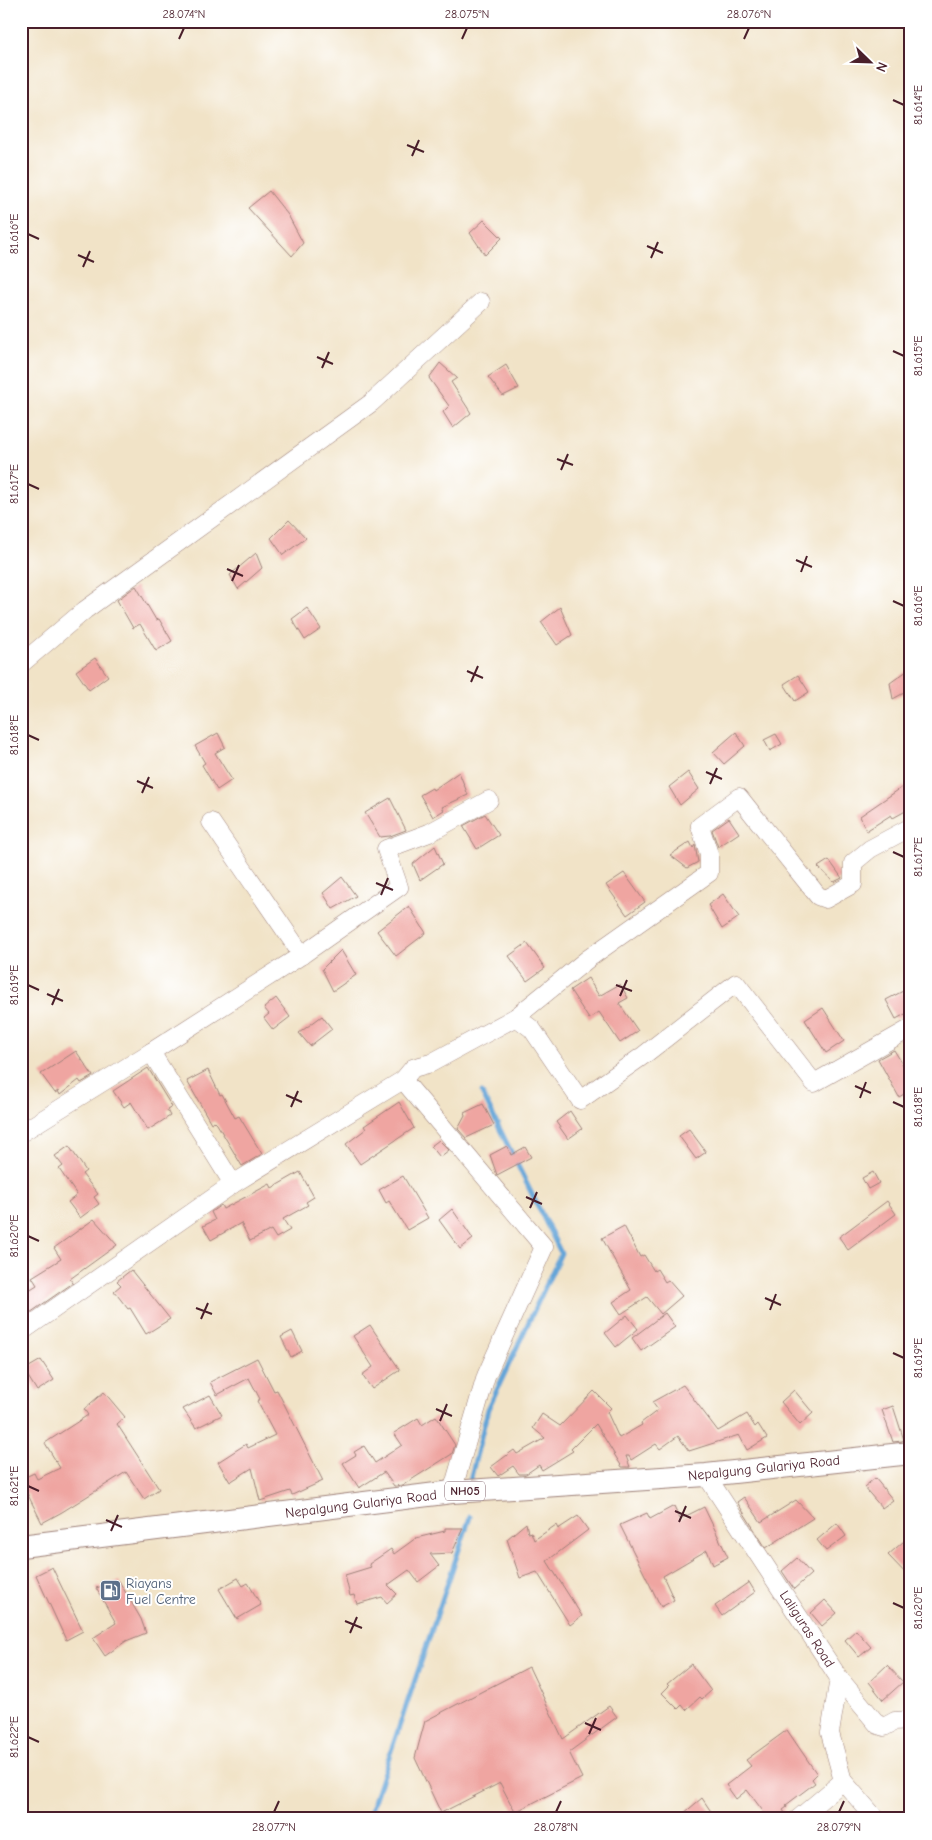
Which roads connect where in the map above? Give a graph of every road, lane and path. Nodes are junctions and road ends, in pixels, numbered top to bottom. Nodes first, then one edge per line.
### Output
1 (481, 302) dead end
2 (21, 664) edge
3 (489, 800) dead end
4 (211, 822) dead end
5 (911, 827) edge
6 (302, 954) junction
7 (516, 1017) junction
8 (911, 1028) edge
9 (152, 1052) junction
10 (403, 1080) junction
11 (21, 1133) edge
12 (233, 1184) junction
13 (21, 1332) edge
14 (911, 1453) edge
15 (706, 1474) junction
16 (452, 1492) junction
17 (21, 1546) edge
18 (839, 1678) junction
19 (911, 1722) edge
20 (843, 1781) junction
21 (798, 1819) edge
22 (876, 1819) edge

1 - 2 street
3 - 6 street
4 - 6 street
5 - 7 street
6 - 9 street
7 - 8 street
7 - 10 street
9 - 11 street
9 - 12 street
10 - 12 street
10 - 16 street
12 - 13 street
14 - 15 main road, Nepalgung Gulariya Road / NH05
15 - 16 main road, Nepalgung Gulariya Road / NH05
15 - 18 street, Laliguras Road
16 - 17 main road, Nepalgung Gulariya Road / NH05
18 - 19 street
18 - 20 street, Laliguras Road
20 - 21 street
20 - 22 street, Laliguras Road

